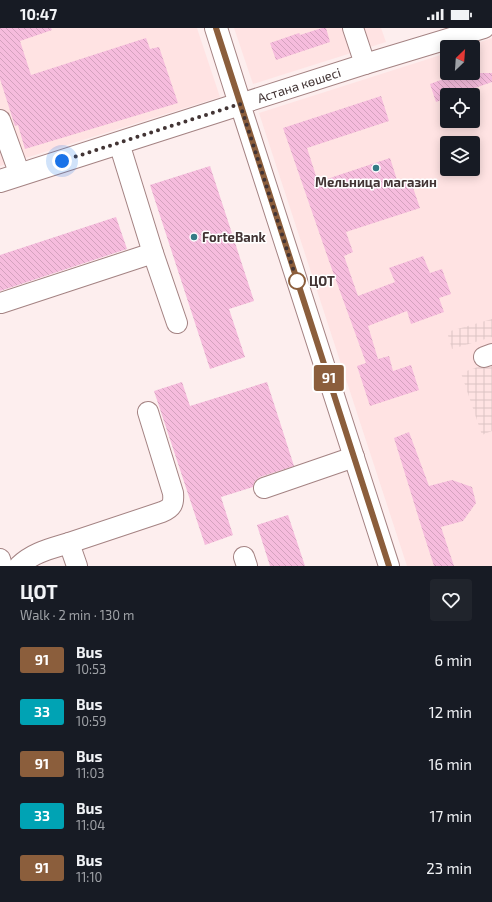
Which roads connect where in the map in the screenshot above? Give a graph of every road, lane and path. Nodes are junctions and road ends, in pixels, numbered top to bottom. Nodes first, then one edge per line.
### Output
1 (216, 28) edge
2 (353, 28) edge
3 (484, 28) edge
4 (365, 64) junction
5 (240, 104) junction
6 (0, 120) edge
7 (119, 143) junction
8 (10, 178) edge
9 (153, 253) junction
10 (1, 304) edge
11 (177, 323) dead end
12 (148, 412) dead end
13 (354, 457) junction
14 (264, 488) dead end
15 (69, 543) junction
16 (0, 559) edge
17 (2, 566) edge
18 (19, 566) edge
19 (77, 566) edge
20 (389, 566) edge

1 - 5 main road
2 - 4 street
3 - 4 street, Астана көшесі
4 - 5 street, Астана көшесі
5 - 7 main road, Астана көшесі
5 - 13 street
6 - 8 street
7 - 8 main road, Астана көшесі
7 - 9 street
9 - 10 street
9 - 11 street
12 - 15 street
13 - 14 street
13 - 20 street
15 - 18 street
15 - 19 street
16 - 17 street

